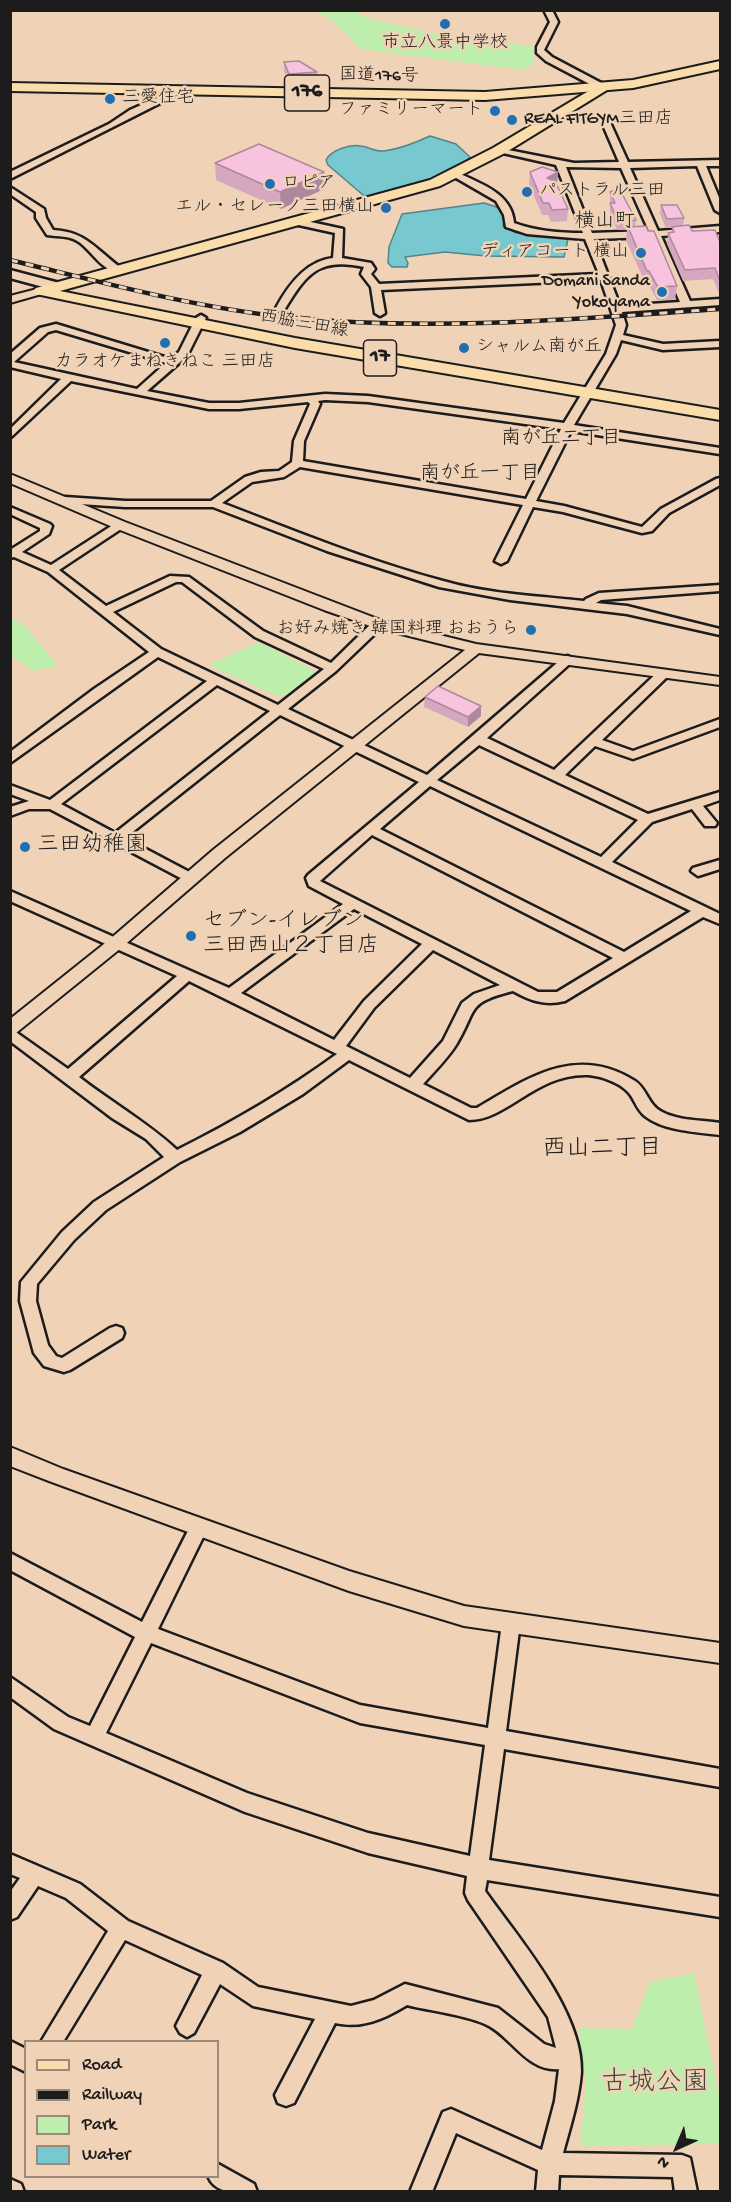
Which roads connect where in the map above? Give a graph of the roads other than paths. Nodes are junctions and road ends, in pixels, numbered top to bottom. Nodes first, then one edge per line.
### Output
1 (548, 10) edge
2 (720, 60) edge
3 (720, 65) edge
4 (633, 84) junction
5 (10, 87) edge
6 (602, 87) junction
7 (180, 91) junction
8 (532, 93) junction
9 (586, 97) junction
10 (604, 118) dead end
11 (498, 151) junction
12 (700, 162) junction
13 (720, 163) edge
14 (560, 164) junction
15 (626, 164) junction
16 (455, 175) junction
17 (10, 176) edge
18 (10, 190) edge
19 (717, 194) edge
20 (720, 210) edge
21 (297, 222) junction
22 (720, 230) edge
23 (654, 233) junction
24 (587, 236) junction
25 (337, 261) junction
26 (118, 270) junction
27 (10, 274) edge
28 (604, 277) junction
29 (10, 283) edge
30 (58, 287) junction
31 (376, 287) junction
32 (41, 291) junction
33 (10, 300) edge
34 (720, 302) edge
35 (686, 304) junction
36 (616, 309) junction
37 (280, 310) dead end
38 (380, 314) dead end
39 (198, 322) junction
40 (619, 337) junction
41 (720, 344) edge
42 (10, 362) edge
43 (175, 363) junction
44 (68, 378) junction
45 (589, 389) junction
46 (139, 392) junction
47 (311, 399) junction
48 (720, 407) edge
49 (720, 415) edge
50 (567, 427) junction
51 (10, 435) edge
52 (720, 451) edge
53 (298, 464) junction
54 (10, 478) edge
55 (720, 481) edge
56 (65, 501) junction
57 (530, 503) junction
58 (214, 504) junction
59 (10, 510) edge
60 (120, 525) junction
61 (12, 554) edge
62 (501, 561) dead end
63 (52, 570) junction
64 (720, 588) edge
65 (585, 604) junction
66 (106, 611) junction
67 (378, 624) junction
68 (720, 632) edge
69 (476, 648) junction
70 (157, 652) junction
71 (568, 660) junction
72 (333, 668) junction
73 (663, 674) junction
74 (217, 679) junction
75 (720, 681) edge
76 (280, 709) junction
77 (720, 723) edge
78 (478, 739) junction
79 (593, 741) junction
80 (354, 744) junction
81 (10, 759) edge
82 (557, 775) junction
83 (430, 780) junction
84 (10, 789) edge
85 (720, 796) edge
86 (695, 804) junction
87 (52, 805) junction
88 (10, 812) edge
89 (646, 819) junction
90 (711, 823) dead end
91 (372, 830) junction
92 (117, 838) junction
93 (603, 863) junction
94 (720, 864) edge
95 (698, 871) dead end
96 (190, 878) junction
97 (10, 895) edge
98 (25, 901) junction
99 (352, 904) junction
100 (10, 911) edge
101 (702, 911) junction
102 (720, 919) edge
103 (115, 944) junction
104 (430, 944) junction
105 (625, 958) junction
106 (186, 976) junction
107 (515, 986) junction
108 (230, 994) junction
109 (10, 1031) edge
110 (343, 1050) junction
111 (68, 1078) junction
112 (413, 1085) junction
113 (720, 1129) edge
114 (175, 1158) junction
115 (116, 1333) dead end
116 (10, 1456) edge
117 (199, 1527) junction
118 (10, 1561) edge
119 (511, 1623) junction
120 (148, 1634) junction
121 (720, 1653) edge
122 (10, 1686) edge
123 (496, 1737) junction
124 (94, 1738) junction
125 (720, 1778) edge
126 (10, 1864) edge
127 (477, 1868) junction
128 (33, 1876) junction
129 (720, 1907) edge
130 (10, 1910) edge
131 (121, 1928) junction
132 (216, 1970) junction
133 (330, 2012) junction
134 (187, 2026) dead end
135 (52, 2040) edge
136 (10, 2051) edge
137 (569, 2056) junction
138 (24, 2061) edge
139 (286, 2095) dead end
140 (549, 2164) junction
141 (219, 2176) edge
142 (246, 2192) edge
143 (421, 2192) edge
144 (547, 2192) edge
145 (686, 2192) edge

1 - 6 street
2 - 6 main road, 国道176号 / 176
3 - 4 main road, 国道176号 / 176
4 - 6 main road, 国道176号 / 176
4 - 9 main road, 西脇三田線 / 17
5 - 7 main road, 国道176号 / 176
6 - 8 main road, 国道176号 / 176
6 - 9 main road, 西脇三田線 / 17
7 - 8 main road, 国道176号 / 176
7 - 17 street
8 - 9 main road
9 - 11 main road, 西脇三田線 / 17
10 - 15 street
11 - 14 street
11 - 16 main road, 西脇三田線 / 17
12 - 13 street
12 - 15 street
12 - 19 street
14 - 15 street
14 - 24 street
15 - 23 street
16 - 21 main road, 西脇三田線 / 17
16 - 24 street
18 - 26 street
19 - 20 street
21 - 25 street
21 - 26 main road, 西脇三田線 / 17
22 - 23 street
23 - 24 street
23 - 35 street
24 - 28 street
25 - 31 street
25 - 37 street
26 - 30 main road, 西脇三田線 / 17
27 - 30 main road
28 - 31 street
28 - 36 street
29 - 32 main road
30 - 32 main road, 西脇三田線 / 17
30 - 39 main road, 西脇三田線 / 17
31 - 38 street
32 - 33 street
32 - 39 main road, 西脇三田線 / 17
34 - 35 street
35 - 36 street
36 - 40 street
39 - 43 street
39 - 45 main road, 西脇三田線 / 17
40 - 41 street
40 - 45 street
42 - 43 street
42 - 44 street
43 - 46 street
44 - 46 street
44 - 51 street
45 - 48 main road, 西脇三田線 / 17
45 - 49 main road, 西脇三田線 / 17
45 - 50 street
46 - 47 street
47 - 50 street
47 - 53 street
50 - 52 street
50 - 57 street
53 - 57 street
53 - 58 street
54 - 56 street
55 - 57 street
56 - 58 street
56 - 60 street
57 - 62 street
58 - 65 street
59 - 61 street
60 - 63 street
60 - 67 street
61 - 63 street
63 - 66 street
64 - 65 street
65 - 68 street
66 - 70 street
66 - 72 street
67 - 69 street
67 - 72 street
69 - 71 street
69 - 80 street
70 - 74 street
70 - 81 street
71 - 73 street
71 - 78 street
72 - 76 street
73 - 75 street
73 - 79 street
74 - 76 street
74 - 87 street
76 - 80 street
76 - 92 street
77 - 79 street
78 - 82 street
78 - 83 street
79 - 82 street
80 - 83 street
80 - 96 street
82 - 89 street
83 - 91 street
83 - 93 street
84 - 87 street
85 - 86 street
86 - 89 street
86 - 90 street
87 - 88 street
87 - 92 street
89 - 93 street
91 - 99 street
91 - 105 street
92 - 96 street
93 - 101 street
94 - 95 street
96 - 103 street
97 - 98 street
98 - 100 street
98 - 103 street
99 - 104 street
99 - 108 street
101 - 102 street
101 - 105 street
103 - 106 street
103 - 109 street
104 - 107 street
104 - 110 street
105 - 107 street
106 - 108 street
106 - 111 street
107 - 112 street
108 - 110 street
109 - 111 street
110 - 112 street
110 - 114 street
111 - 114 street
112 - 113 street
114 - 115 street
116 - 117 street
117 - 119 street
117 - 120 street
118 - 120 street
119 - 121 street
119 - 123 street
120 - 123 street
120 - 124 street
122 - 124 street
123 - 125 street
123 - 127 street
124 - 127 street
126 - 128 street
127 - 129 street
127 - 137 street
128 - 130 street
128 - 131 street
131 - 132 street
131 - 135 street
132 - 133 street
132 - 134 street
133 - 137 street
133 - 139 street
136 - 138 street
137 - 140 street
140 - 143 street
140 - 144 street
140 - 145 street
141 - 142 street

